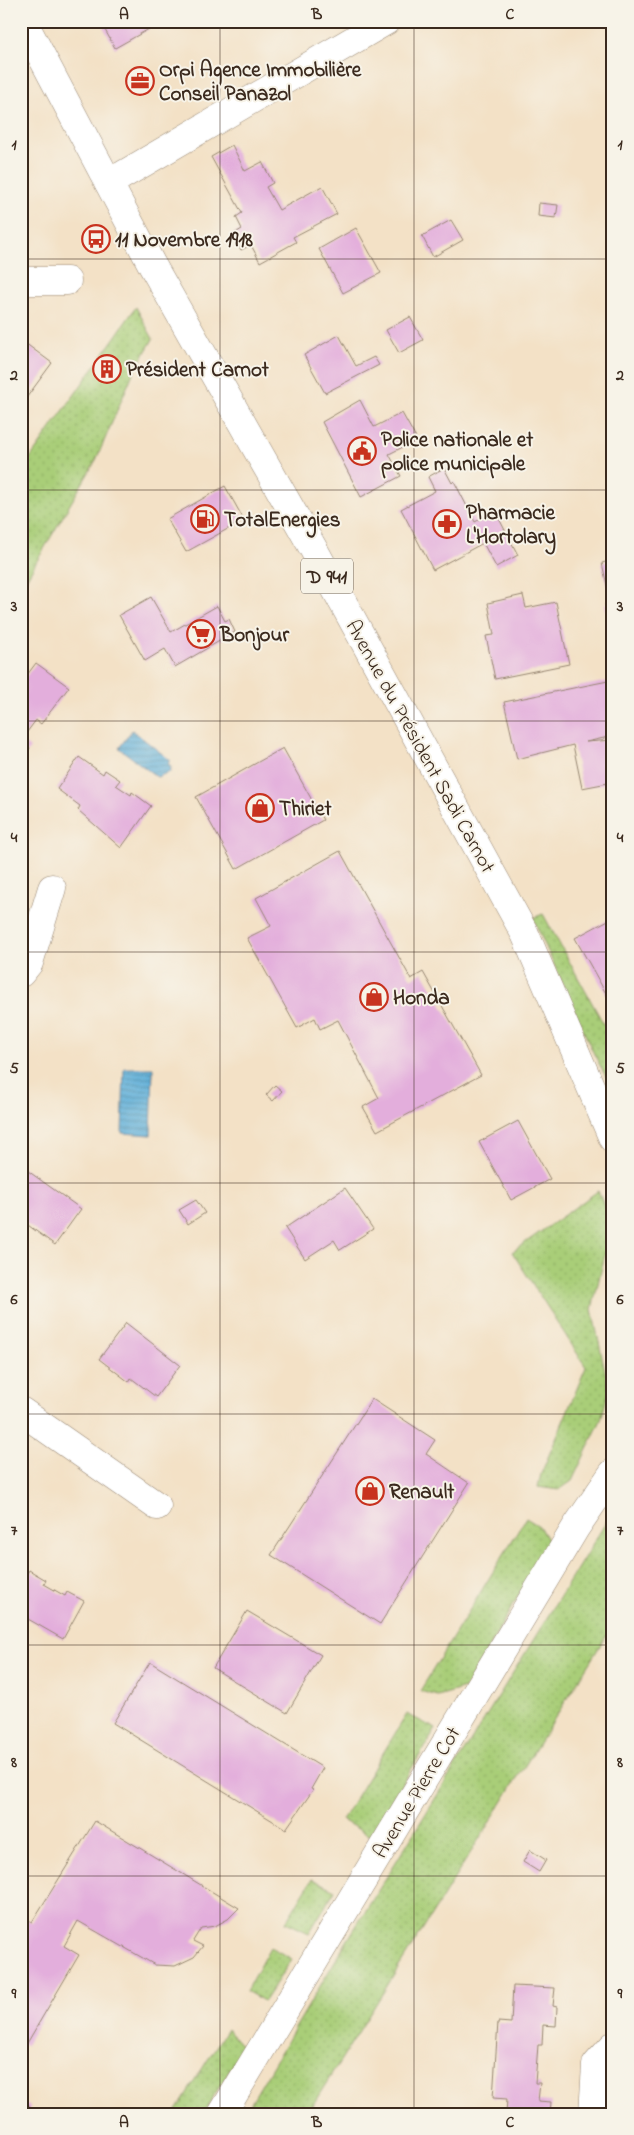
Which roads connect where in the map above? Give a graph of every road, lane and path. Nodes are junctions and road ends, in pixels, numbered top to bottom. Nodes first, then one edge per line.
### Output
1 (23, 21) edge
2 (386, 21) edge
3 (110, 183) junction
4 (68, 280) dead end
5 (21, 281) edge
6 (52, 888) dead end
7 (21, 973) edge
8 (613, 1139) edge
9 (21, 1411) edge
10 (613, 1473) edge
11 (157, 1506) dead end
12 (613, 2046) edge
13 (222, 2114) edge
14 (593, 2114) edge

1 - 3 street, Avenue du Président Sadi Carnot / D 941
2 - 3 street
3 - 8 street, Avenue du Président Sadi Carnot / D 941
4 - 5 street
6 - 7 street
9 - 11 street
10 - 13 street, Avenue Pierre Cot
12 - 14 street

